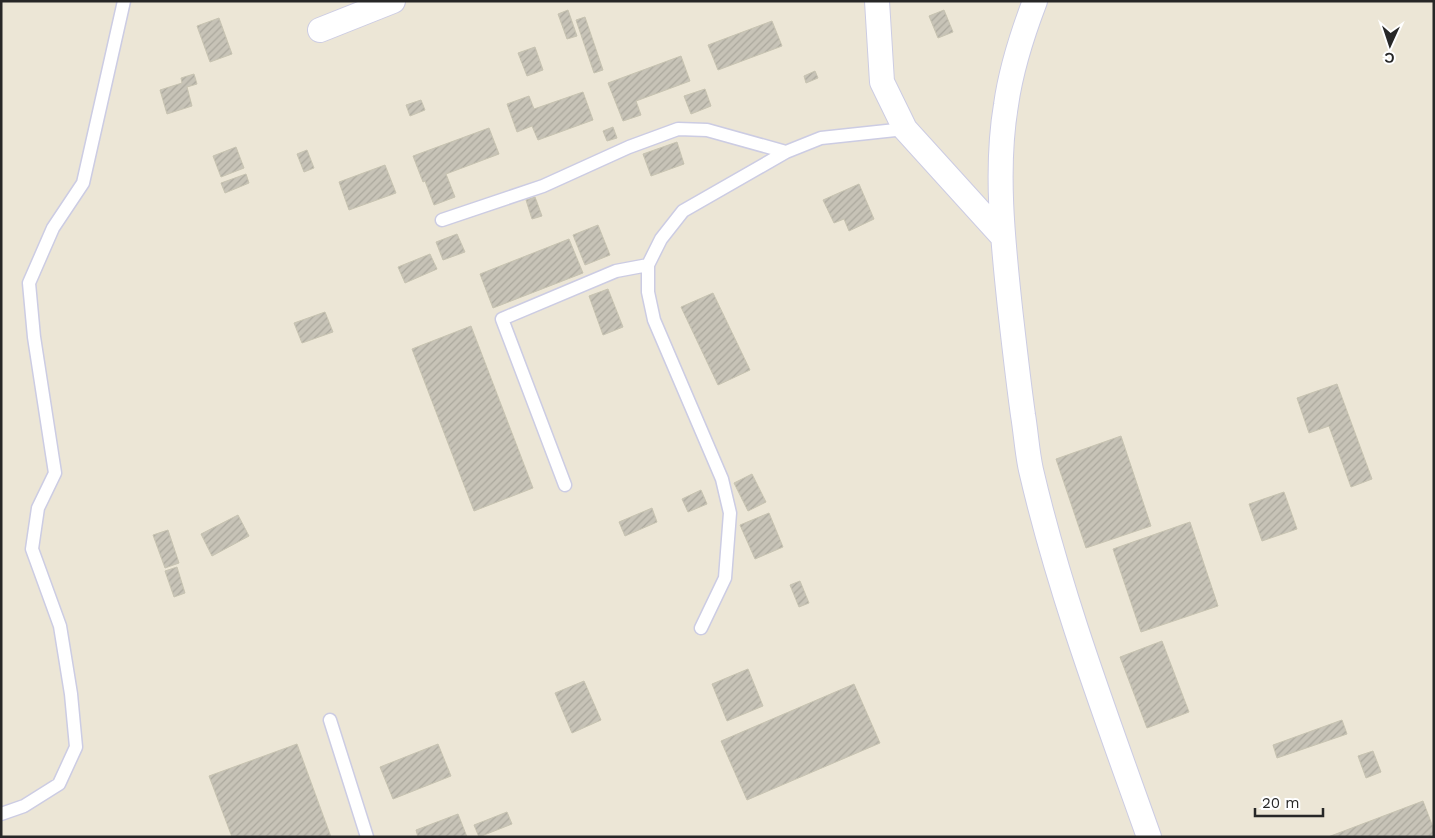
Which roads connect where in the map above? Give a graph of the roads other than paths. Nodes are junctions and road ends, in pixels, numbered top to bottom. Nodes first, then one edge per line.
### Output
1 (124, 1) edge
2 (393, 1) edge
3 (877, 1) edge
4 (1035, 1) edge
5 (320, 30) dead end
6 (905, 128) junction
7 (786, 152) junction
8 (442, 220) dead end
9 (1002, 236) junction
10 (648, 265) junction
11 (565, 485) dead end
12 (700, 628) dead end
13 (330, 720) dead end
14 (1, 814) edge
15 (367, 837) edge
16 (1148, 837) edge

1 - 14 lane
2 - 5 street
3 - 6 street
4 - 9 street
6 - 7 lane
6 - 9 street
7 - 8 lane
7 - 10 lane
9 - 16 street
10 - 11 lane
10 - 12 lane
13 - 15 lane

